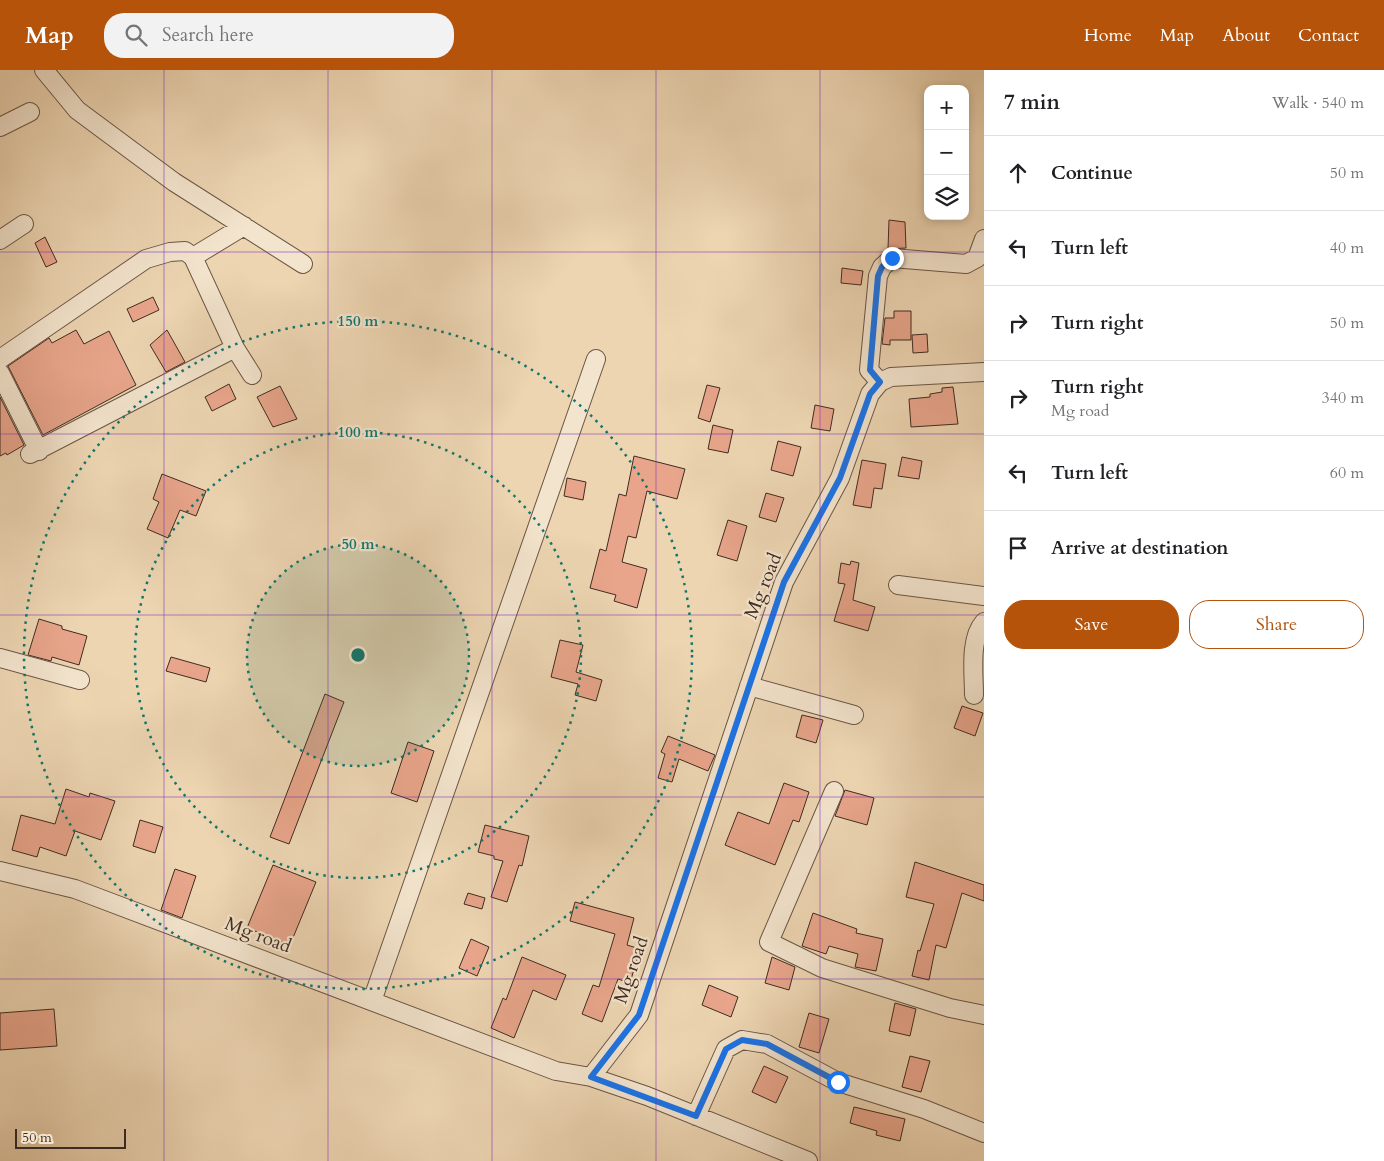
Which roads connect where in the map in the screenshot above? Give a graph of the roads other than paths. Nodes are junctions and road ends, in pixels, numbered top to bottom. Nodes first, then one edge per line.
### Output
1 (44, 70) edge
2 (30, 112) dead end
3 (0, 127) edge
4 (24, 224) dead end
5 (244, 226) junction
6 (984, 239) edge
7 (0, 240) edge
8 (193, 257) junction
9 (303, 264) dead end
10 (235, 348) junction
11 (0, 359) edge
12 (596, 359) dead end
13 (984, 372) edge
14 (0, 373) edge
15 (252, 375) dead end
16 (880, 382) junction
17 (898, 585) dead end
18 (984, 596) edge
19 (984, 622) edge
20 (0, 658) edge
21 (80, 680) dead end
22 (749, 686) junction
23 (974, 695) dead end
24 (854, 715) dead end
25 (834, 791) dead end
26 (0, 871) edge
27 (372, 1001) junction
28 (984, 1015) edge
29 (591, 1077) junction
30 (696, 1116) junction
31 (984, 1133) edge
32 (808, 1161) edge

1 - 5 street
2 - 3 street
4 - 7 street
5 - 8 street
5 - 9 street
6 - 16 street
8 - 10 street
8 - 11 street
10 - 14 street
10 - 15 street
12 - 27 street
13 - 16 street
16 - 22 street, Mg road
17 - 18 street
19 - 23 street
20 - 21 street
22 - 24 street
22 - 29 street, Mg road
25 - 28 street
26 - 27 street, Mg road
27 - 29 street, Mg road
29 - 30 street
30 - 31 street
30 - 32 street

